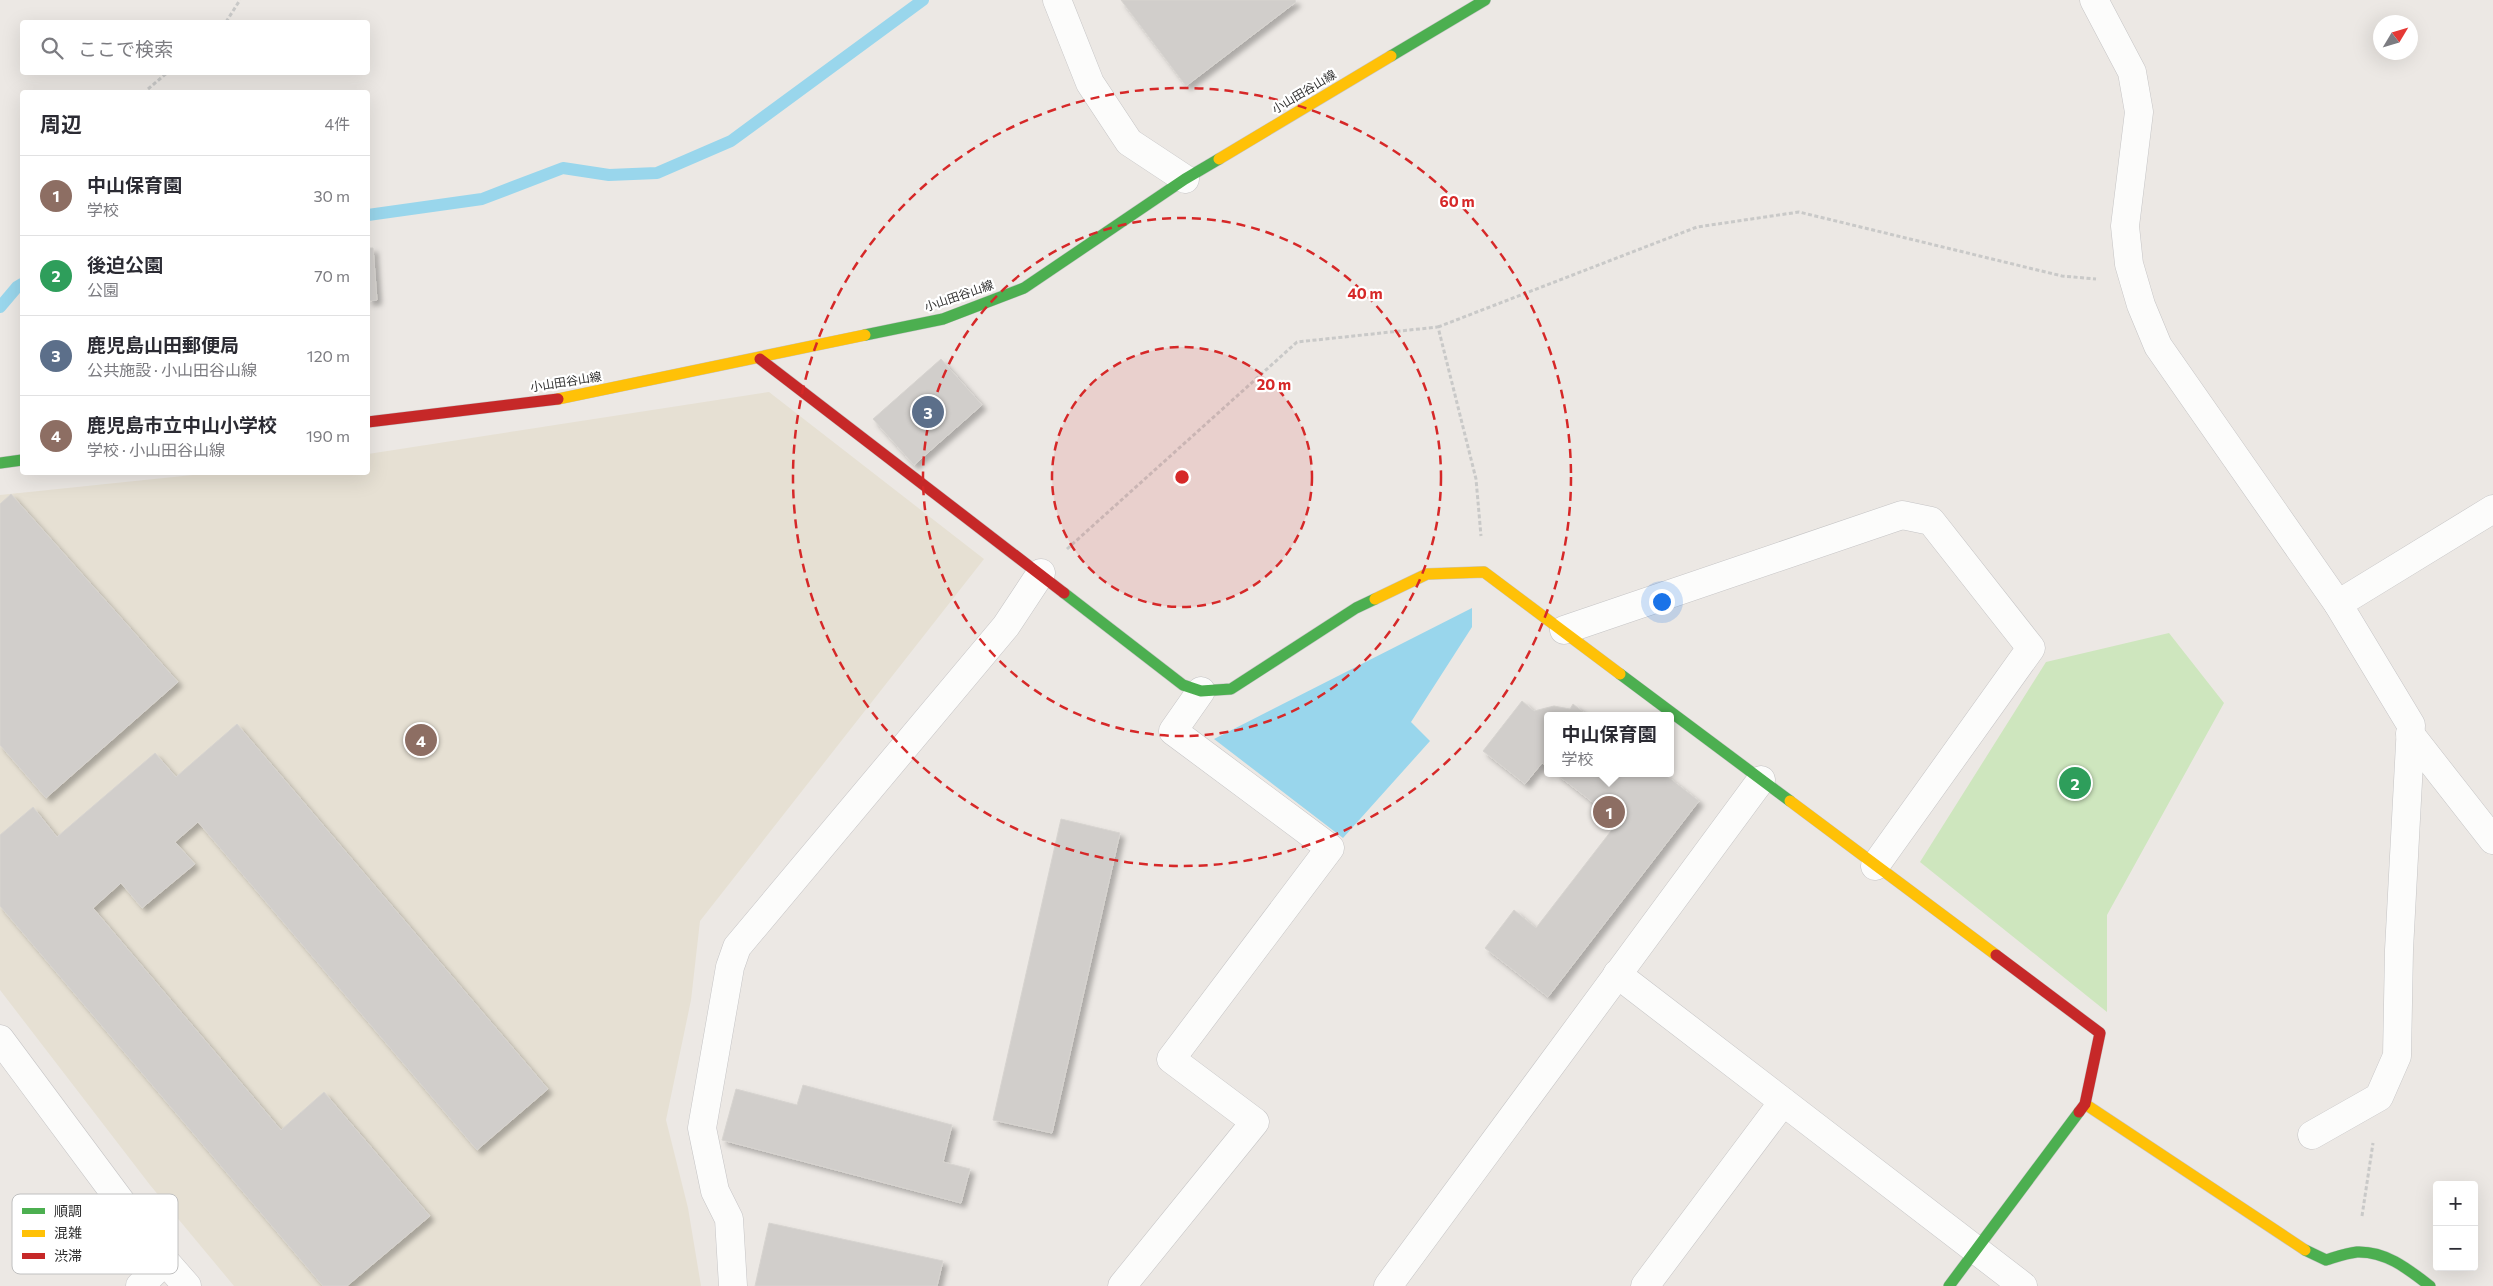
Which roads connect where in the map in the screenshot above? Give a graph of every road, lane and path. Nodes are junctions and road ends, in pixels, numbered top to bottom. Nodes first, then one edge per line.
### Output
1 (240, 0) edge
2 (1057, 0) edge
3 (1485, 0) edge
4 (2094, 0) edge
5 (227, 20) edge
6 (164, 75) edge
7 (148, 89) dead end
8 (1185, 179) junction
9 (2134, 281) junction
10 (1438, 326) junction
11 (760, 359) junction
12 (370, 422) edge
13 (20, 460) edge
14 (0, 463) edge
15 (2493, 509) edge
16 (1484, 572) junction
17 (1041, 573) junction
18 (2338, 604) junction
19 (1564, 630) junction
20 (1201, 691) junction
21 (1672, 712) edge
22 (1674, 714) edge
23 (2410, 734) junction
24 (1761, 780) junction
25 (2493, 840) edge
26 (1875, 866) junction
27 (1617, 974) junction
28 (0, 1039) edge
29 (2379, 1098) junction
30 (1783, 1102) junction
31 (2085, 1104) junction
32 (2312, 1135) dead end
33 (115, 1194) edge
34 (1976, 1250) junction
35 (2356, 1252) junction
36 (152, 1274) edge
37 (176, 1274) edge
38 (140, 1286) edge
39 (187, 1286) edge
40 (733, 1286) edge
41 (1122, 1286) edge
42 (1388, 1286) edge
43 (1645, 1286) edge
44 (1949, 1286) edge
45 (2023, 1286) edge
46 (2430, 1286) edge

1 - 5 path
2 - 8 street
3 - 8 street, 小山田谷山線
4 - 9 street
6 - 7 path
8 - 11 street, 小山田谷山線
9 - 10 path
9 - 18 street
10 - 16 path
10 - 17 path
11 - 12 street, 小山田谷山線
11 - 17 street
13 - 14 street
15 - 18 street
16 - 19 street
16 - 20 street
17 - 20 street
17 - 40 street
18 - 23 street
19 - 21 street
19 - 26 street
20 - 41 street
22 - 24 street
23 - 25 street
23 - 29 street
24 - 26 street
24 - 27 street
26 - 31 street
27 - 30 street
27 - 42 street
28 - 33 street
29 - 32 street
29 - 35 path
30 - 34 street
30 - 43 street
31 - 34 street
31 - 35 street
34 - 44 street
34 - 45 street
35 - 46 street
36 - 38 street
37 - 39 street

